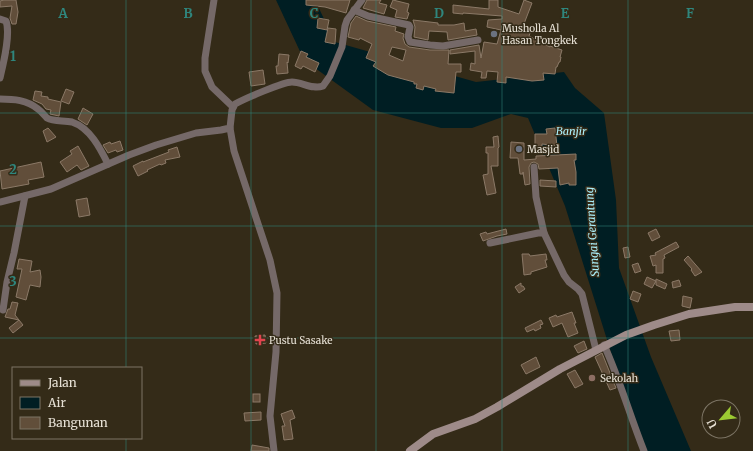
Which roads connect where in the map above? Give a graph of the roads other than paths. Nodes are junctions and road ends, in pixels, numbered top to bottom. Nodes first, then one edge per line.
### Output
1 (214, 0) edge
2 (362, 0) edge
3 (354, 10) junction
4 (0, 19) edge
5 (478, 40) dead end
6 (0, 78) edge
7 (0, 99) edge
8 (233, 107) junction
9 (230, 128) junction
10 (108, 164) junction
11 (534, 167) dead end
12 (25, 196) junction
13 (0, 202) edge
14 (544, 233) junction
15 (490, 243) dead end
16 (753, 307) edge
17 (3, 310) dead end
18 (604, 345) junction
19 (596, 350) junction
20 (274, 451) edge
21 (410, 451) edge
22 (644, 451) edge

1 - 8 street
2 - 3 street
3 - 5 street
3 - 8 street
4 - 6 street
7 - 10 street
8 - 9 street
9 - 10 street
9 - 20 street
10 - 12 street
11 - 14 street
12 - 13 street
12 - 17 street
14 - 15 street
14 - 19 street
16 - 18 street
18 - 19 street
18 - 22 street
19 - 21 street

